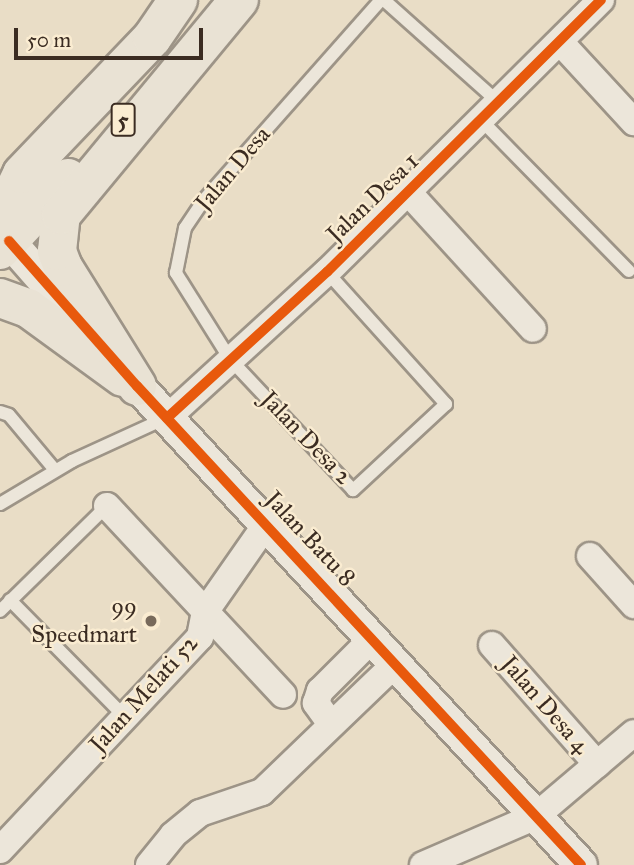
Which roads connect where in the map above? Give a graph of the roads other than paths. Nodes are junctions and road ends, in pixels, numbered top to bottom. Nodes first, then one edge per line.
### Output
1 (166, 0) edge
2 (178, 0) edge
3 (238, 0) edge
4 (382, 0) edge
5 (601, 0) edge
6 (562, 43) junction
7 (490, 112) junction
8 (634, 122) edge
9 (0, 169) edge
10 (408, 192) junction
11 (3, 244) edge
12 (629, 271) dead end
13 (327, 272) junction
14 (0, 298) edge
15 (533, 329) dead end
16 (230, 359) junction
17 (137, 386) junction
18 (0, 412) edge
19 (167, 418) junction
20 (55, 470) junction
21 (0, 484) edge
22 (11, 495) junction
23 (0, 503) edge
24 (107, 506) joint
25 (267, 523) junction
26 (590, 556) dead end
27 (10, 600) junction
28 (634, 606) edge
29 (0, 611) edge
30 (205, 612) junction
31 (373, 638) junction
32 (492, 645) dead end
33 (396, 663) junction
34 (283, 695) dead end
35 (125, 717) junction
36 (331, 724) junction
37 (634, 733) edge
38 (597, 764) junction
39 (536, 816) junction
40 (0, 850) edge
41 (149, 865) edge
42 (423, 865) edge
43 (581, 865) edge

1 - 9 highway, 5
2 - 11 highway
3 - 11 highway, 5
3 - 17 highway
4 - 7 lane
4 - 16 lane, Jalan Desa
5 - 6 street, Jalan Desa 1
6 - 7 street, Jalan Desa 1
6 - 8 street
7 - 10 street, Jalan Desa 1
7 - 12 lane
10 - 13 street, Jalan Desa 1
10 - 15 street
11 - 17 street, Jalan Batu 8
13 - 16 street, Jalan Desa 1
13 - 16 lane, Jalan Desa 2
14 - 17 highway
16 - 19 street, Jalan Desa 1
17 - 19 street, Jalan Batu 8
18 - 20 lane
19 - 20 lane
19 - 25 street, Jalan Batu 8
20 - 22 lane
21 - 22 lane
22 - 23 lane
24 - 27 lane
24 - 30 street
25 - 30 street, Jalan Melati 52
25 - 31 street, Jalan Batu 8
26 - 28 street
27 - 29 lane
27 - 35 lane
30 - 34 street
30 - 35 street, Jalan Melati 52
31 - 33 street, Jalan Batu 8
31 - 36 street
32 - 38 street, Jalan Desa 4
33 - 36 street
33 - 39 street, Jalan Batu 8
35 - 40 street, Jalan Melati 52
36 - 41 street
37 - 38 street
38 - 39 street
39 - 42 street
39 - 43 street, Jalan Batu 8

